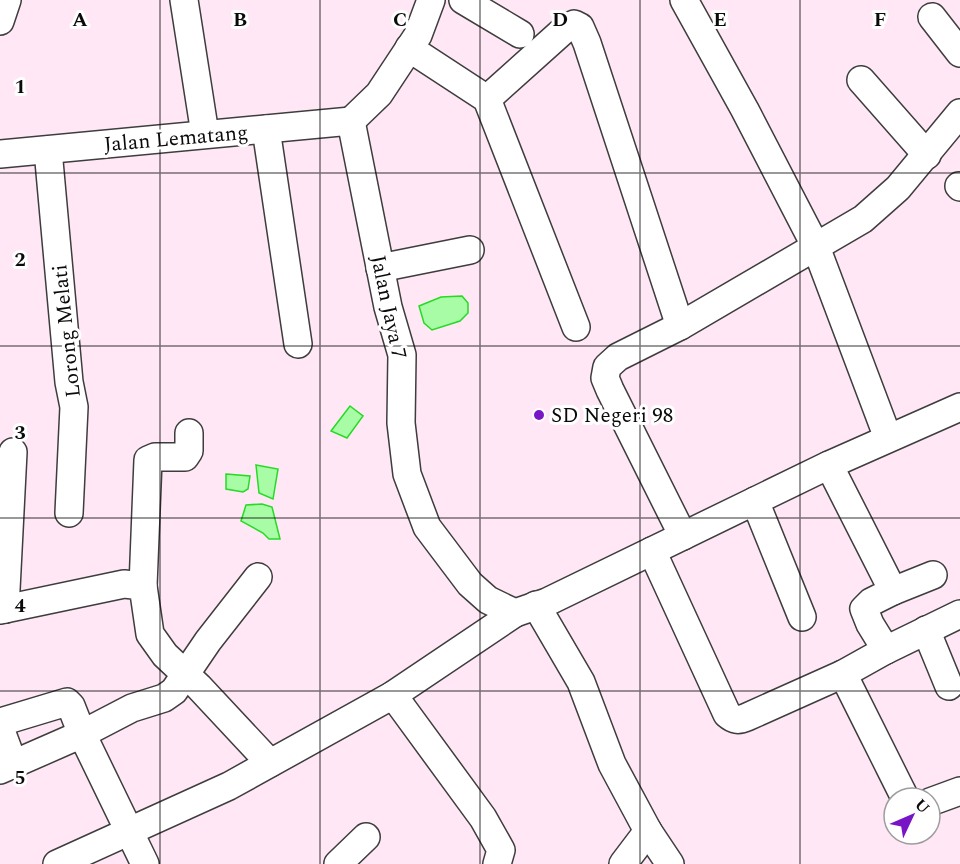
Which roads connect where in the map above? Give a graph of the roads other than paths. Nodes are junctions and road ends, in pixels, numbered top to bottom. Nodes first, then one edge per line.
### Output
1 (7, 0) edge
2 (184, 0) edge
3 (431, 0) edge
4 (463, 0) edge
5 (684, 0) edge
6 (932, 17) dead end
7 (0, 21) edge
8 (520, 34) dead end
9 (409, 48) junction
10 (960, 53) edge
11 (861, 80) dead end
12 (487, 99) junction
13 (960, 113) edge
14 (351, 122) junction
15 (266, 129) junction
16 (205, 134) junction
17 (48, 150) junction
18 (0, 154) edge
19 (927, 155) junction
20 (816, 247) junction
21 (470, 250) dead end
22 (380, 268) junction
23 (680, 326) junction
24 (576, 327) dead end
25 (298, 344) dead end
26 (960, 407) edge
27 (189, 434) dead end
28 (888, 438) junction
29 (13, 452) dead end
30 (830, 465) junction
31 (755, 501) junction
32 (69, 513) dead end
33 (683, 536) junction
34 (652, 551) junction
35 (933, 575) dead end
36 (258, 577) dead end
37 (143, 586) junction
38 (893, 591) junction
39 (2, 609) edge
40 (526, 609) junction
41 (960, 614) edge
42 (802, 617) dead end
43 (926, 630) junction
44 (886, 650) junction
45 (843, 674) junction
46 (186, 675) junction
47 (949, 686) dead end
48 (393, 695) junction
49 (82, 734) junction
50 (270, 763) junction
51 (6, 766) edge
52 (899, 786) edge
53 (960, 791) edge
54 (942, 798) edge
55 (128, 831) junction
56 (648, 831) junction
57 (366, 837) dead end
58 (57, 864) edge
59 (145, 864) edge
60 (338, 864) edge
61 (497, 864) edge
62 (623, 864) edge
63 (670, 864) edge

1 - 7 street
2 - 16 street
3 - 9 street
4 - 8 street
5 - 20 street
6 - 10 street
9 - 12 street
9 - 14 street
11 - 19 street
12 - 23 street
12 - 24 street
13 - 19 street
14 - 15 street, Jalan Lematang
14 - 22 street, Jalan Jaya 7
15 - 16 street, Jalan Lematang
15 - 25 street
16 - 17 street, Jalan Lematang
17 - 18 street, Jalan Lematang
17 - 32 street, Lorong Melati
19 - 20 street
20 - 23 street
20 - 28 street
21 - 22 street
22 - 40 street, Jalan Jaya 7
23 - 33 street
26 - 28 street
27 - 37 street
28 - 30 street
29 - 39 street
30 - 31 street
30 - 38 street
31 - 33 street
31 - 42 street
33 - 34 street
34 - 40 street
34 - 45 street
35 - 38 street
36 - 46 street
37 - 39 street
37 - 46 street
38 - 44 street
40 - 48 street
40 - 56 street
41 - 43 street
43 - 44 street
43 - 47 street
44 - 45 street
45 - 52 street
46 - 49 street
46 - 50 street
48 - 50 street
48 - 61 street
49 - 51 street
49 - 51 street
49 - 55 street
50 - 55 street
53 - 54 street
55 - 58 street
55 - 59 street
56 - 62 street
56 - 63 street
57 - 60 street

